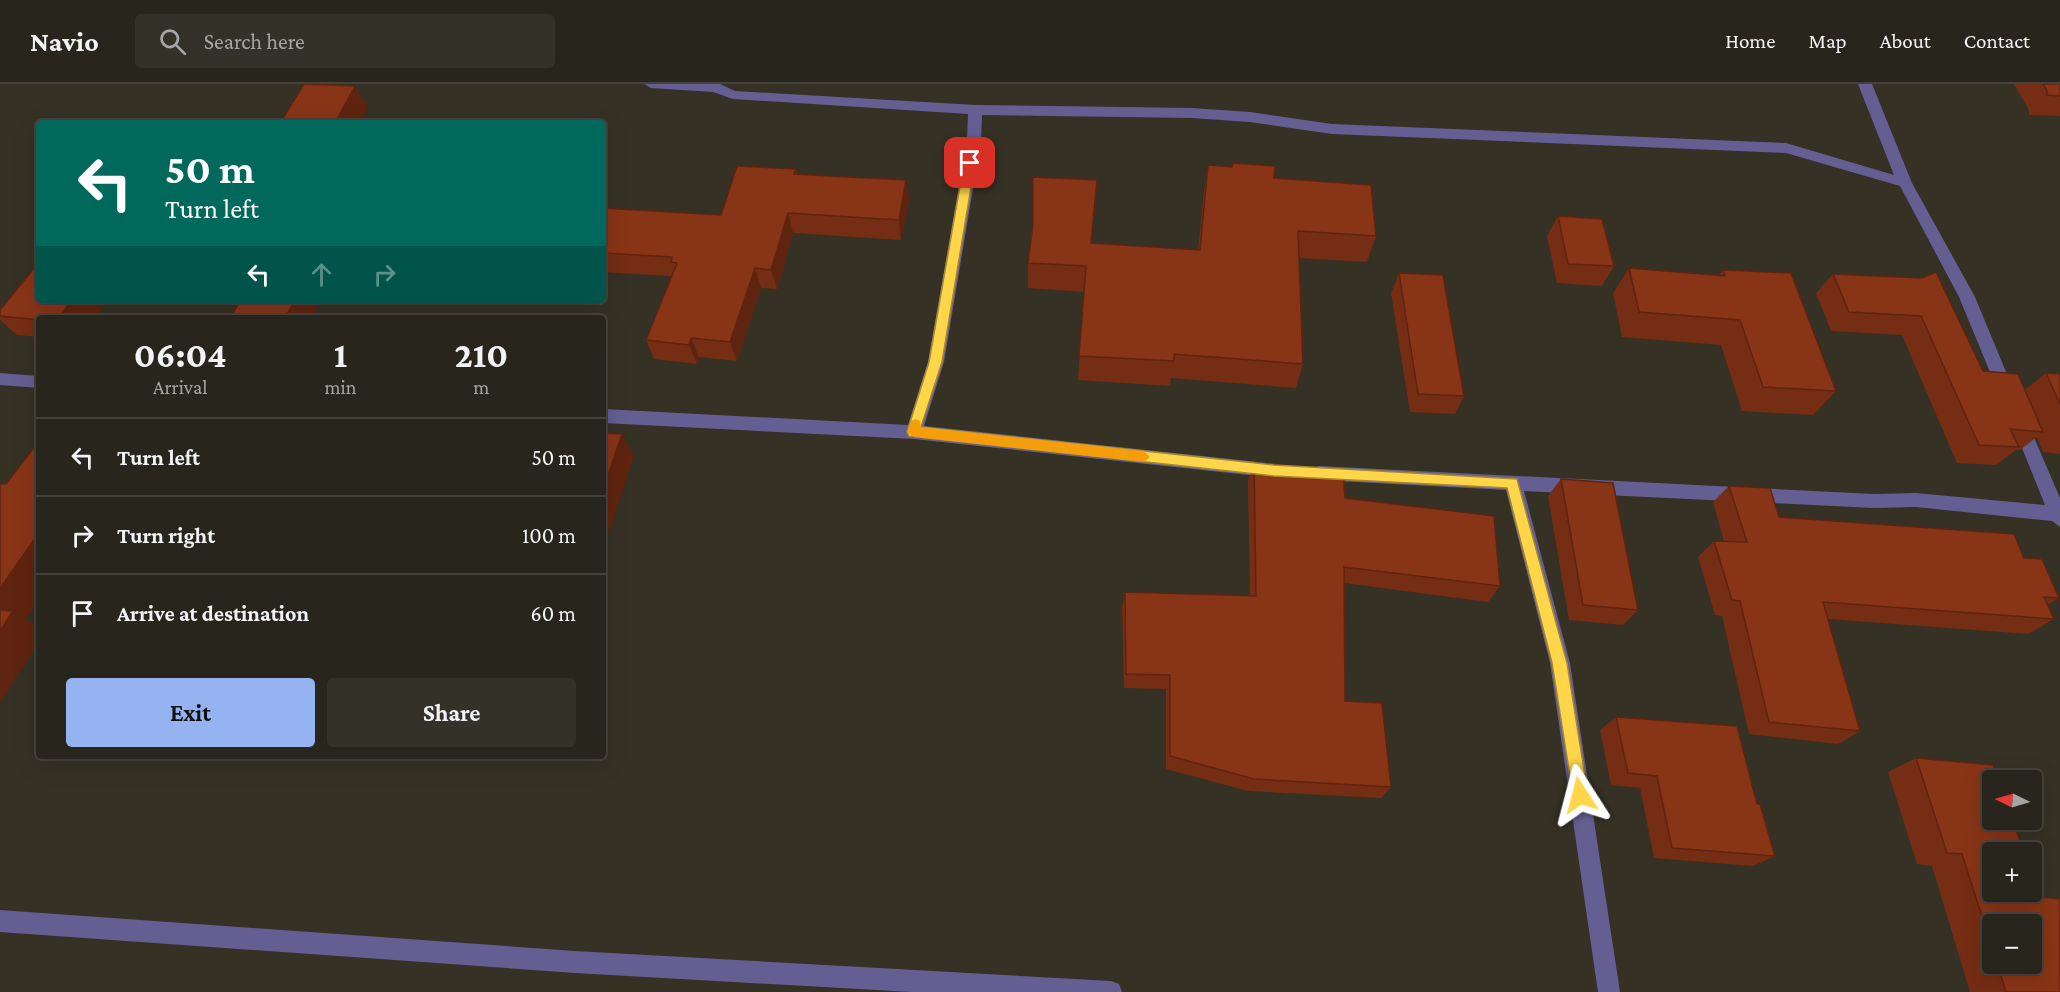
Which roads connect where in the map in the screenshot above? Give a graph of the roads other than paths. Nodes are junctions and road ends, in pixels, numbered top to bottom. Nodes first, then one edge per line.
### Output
1 (651, 84) edge
2 (1865, 84) edge
3 (714, 86) edge
4 (975, 110) junction
5 (1905, 183) junction
6 (0, 379) edge
7 (36, 382) edge
8 (606, 416) edge
9 (914, 432) junction
10 (1513, 483) junction
11 (2059, 516) edge
12 (0, 921) edge
13 (1111, 992) edge
14 (1609, 992) edge

1 - 3 street
2 - 5 street
3 - 4 street
4 - 5 street
4 - 9 street
5 - 11 street
6 - 7 street
8 - 9 street
9 - 10 street
10 - 11 street
10 - 14 street
12 - 13 street

